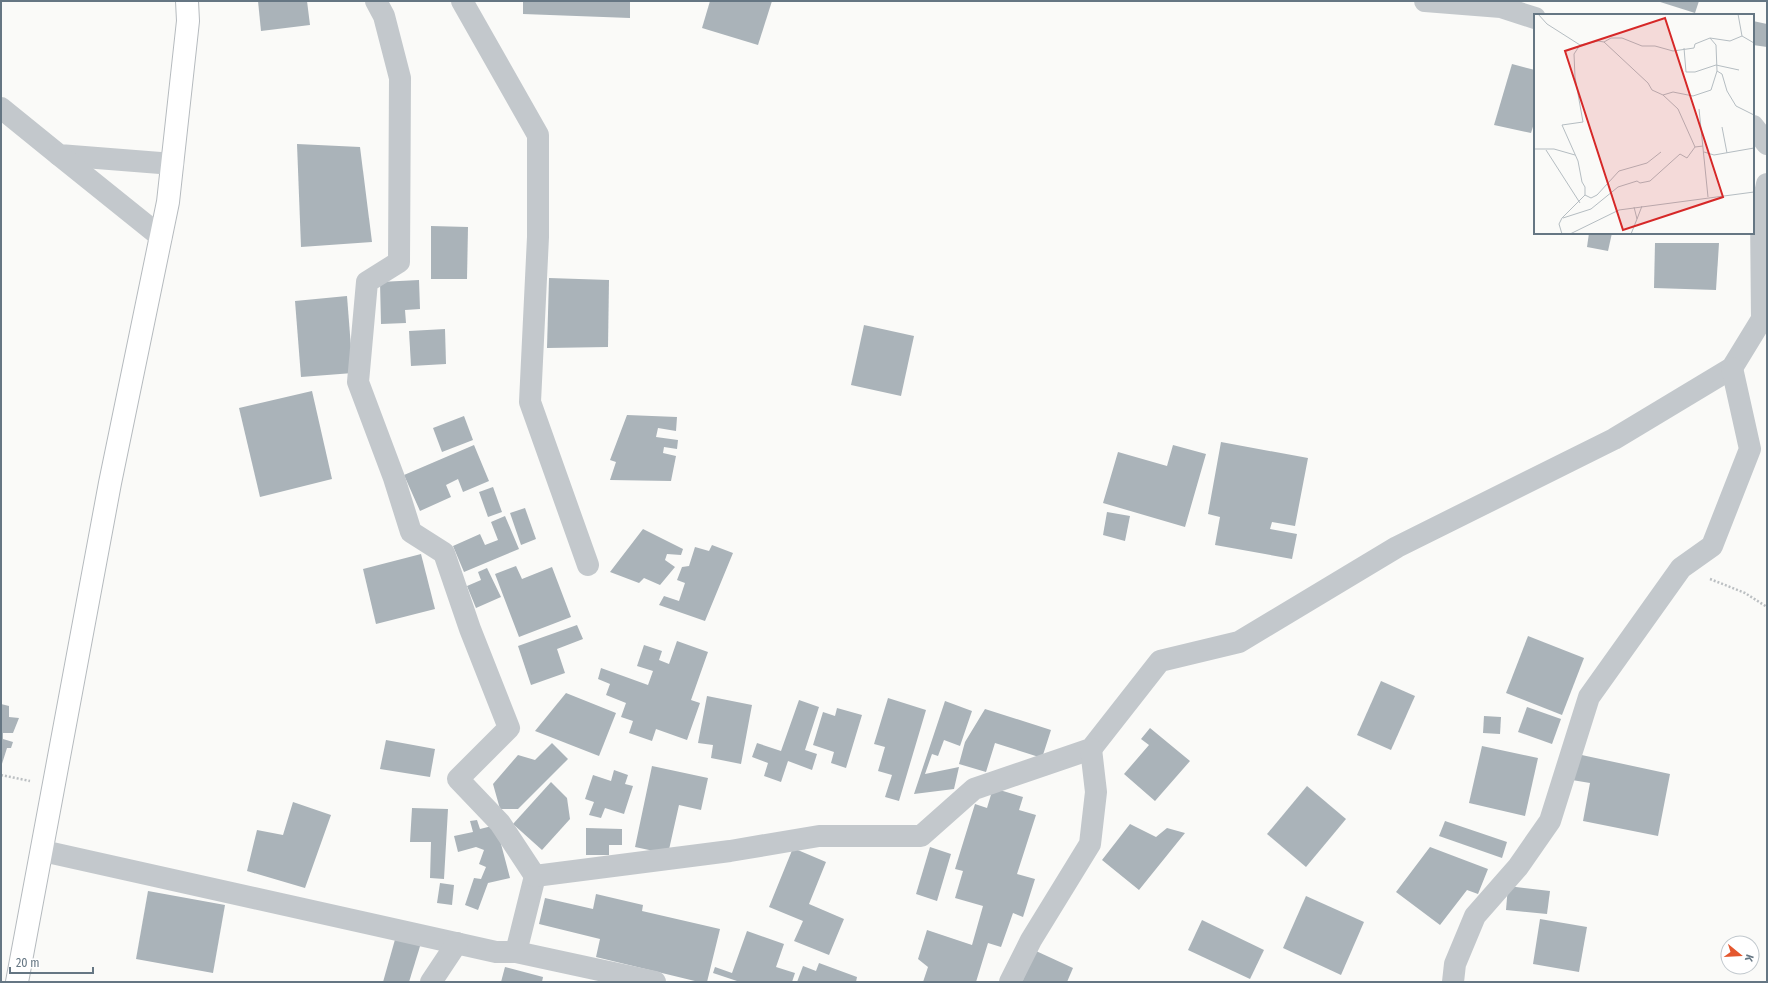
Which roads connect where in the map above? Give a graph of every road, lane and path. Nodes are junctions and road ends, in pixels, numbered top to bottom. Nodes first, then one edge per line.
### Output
1 (187, 1) edge
2 (376, 1) edge
3 (462, 1) edge
4 (1425, 1) edge
5 (1534, 18) edge
6 (1, 108) edge
7 (1754, 127) edge
8 (1767, 144) edge
9 (59, 155) junction
10 (173, 164) junction
11 (1767, 184) edge
12 (161, 237) junction
13 (1732, 368) junction
14 (588, 565) dead end
15 (1682, 568) junction
16 (1767, 607) edge
17 (1091, 749) junction
18 (43, 851) junction
19 (535, 876) junction
20 (458, 943) junction
21 (516, 952) junction
22 (17, 982) edge
23 (431, 982) edge
24 (655, 982) edge
25 (1010, 982) edge
26 (1453, 982) edge

1 - 10 main road
2 - 19 street
3 - 14 street
4 - 5 street
6 - 9 street
7 - 8 street
9 - 10 street
9 - 12 street
10 - 12 main road
11 - 13 street
12 - 18 main road
13 - 15 street
13 - 17 street
15 - 16 path
15 - 26 street
17 - 19 street
17 - 25 street
18 - 20 street
18 - 22 main road
19 - 21 street
20 - 21 street
20 - 23 street
21 - 24 street

